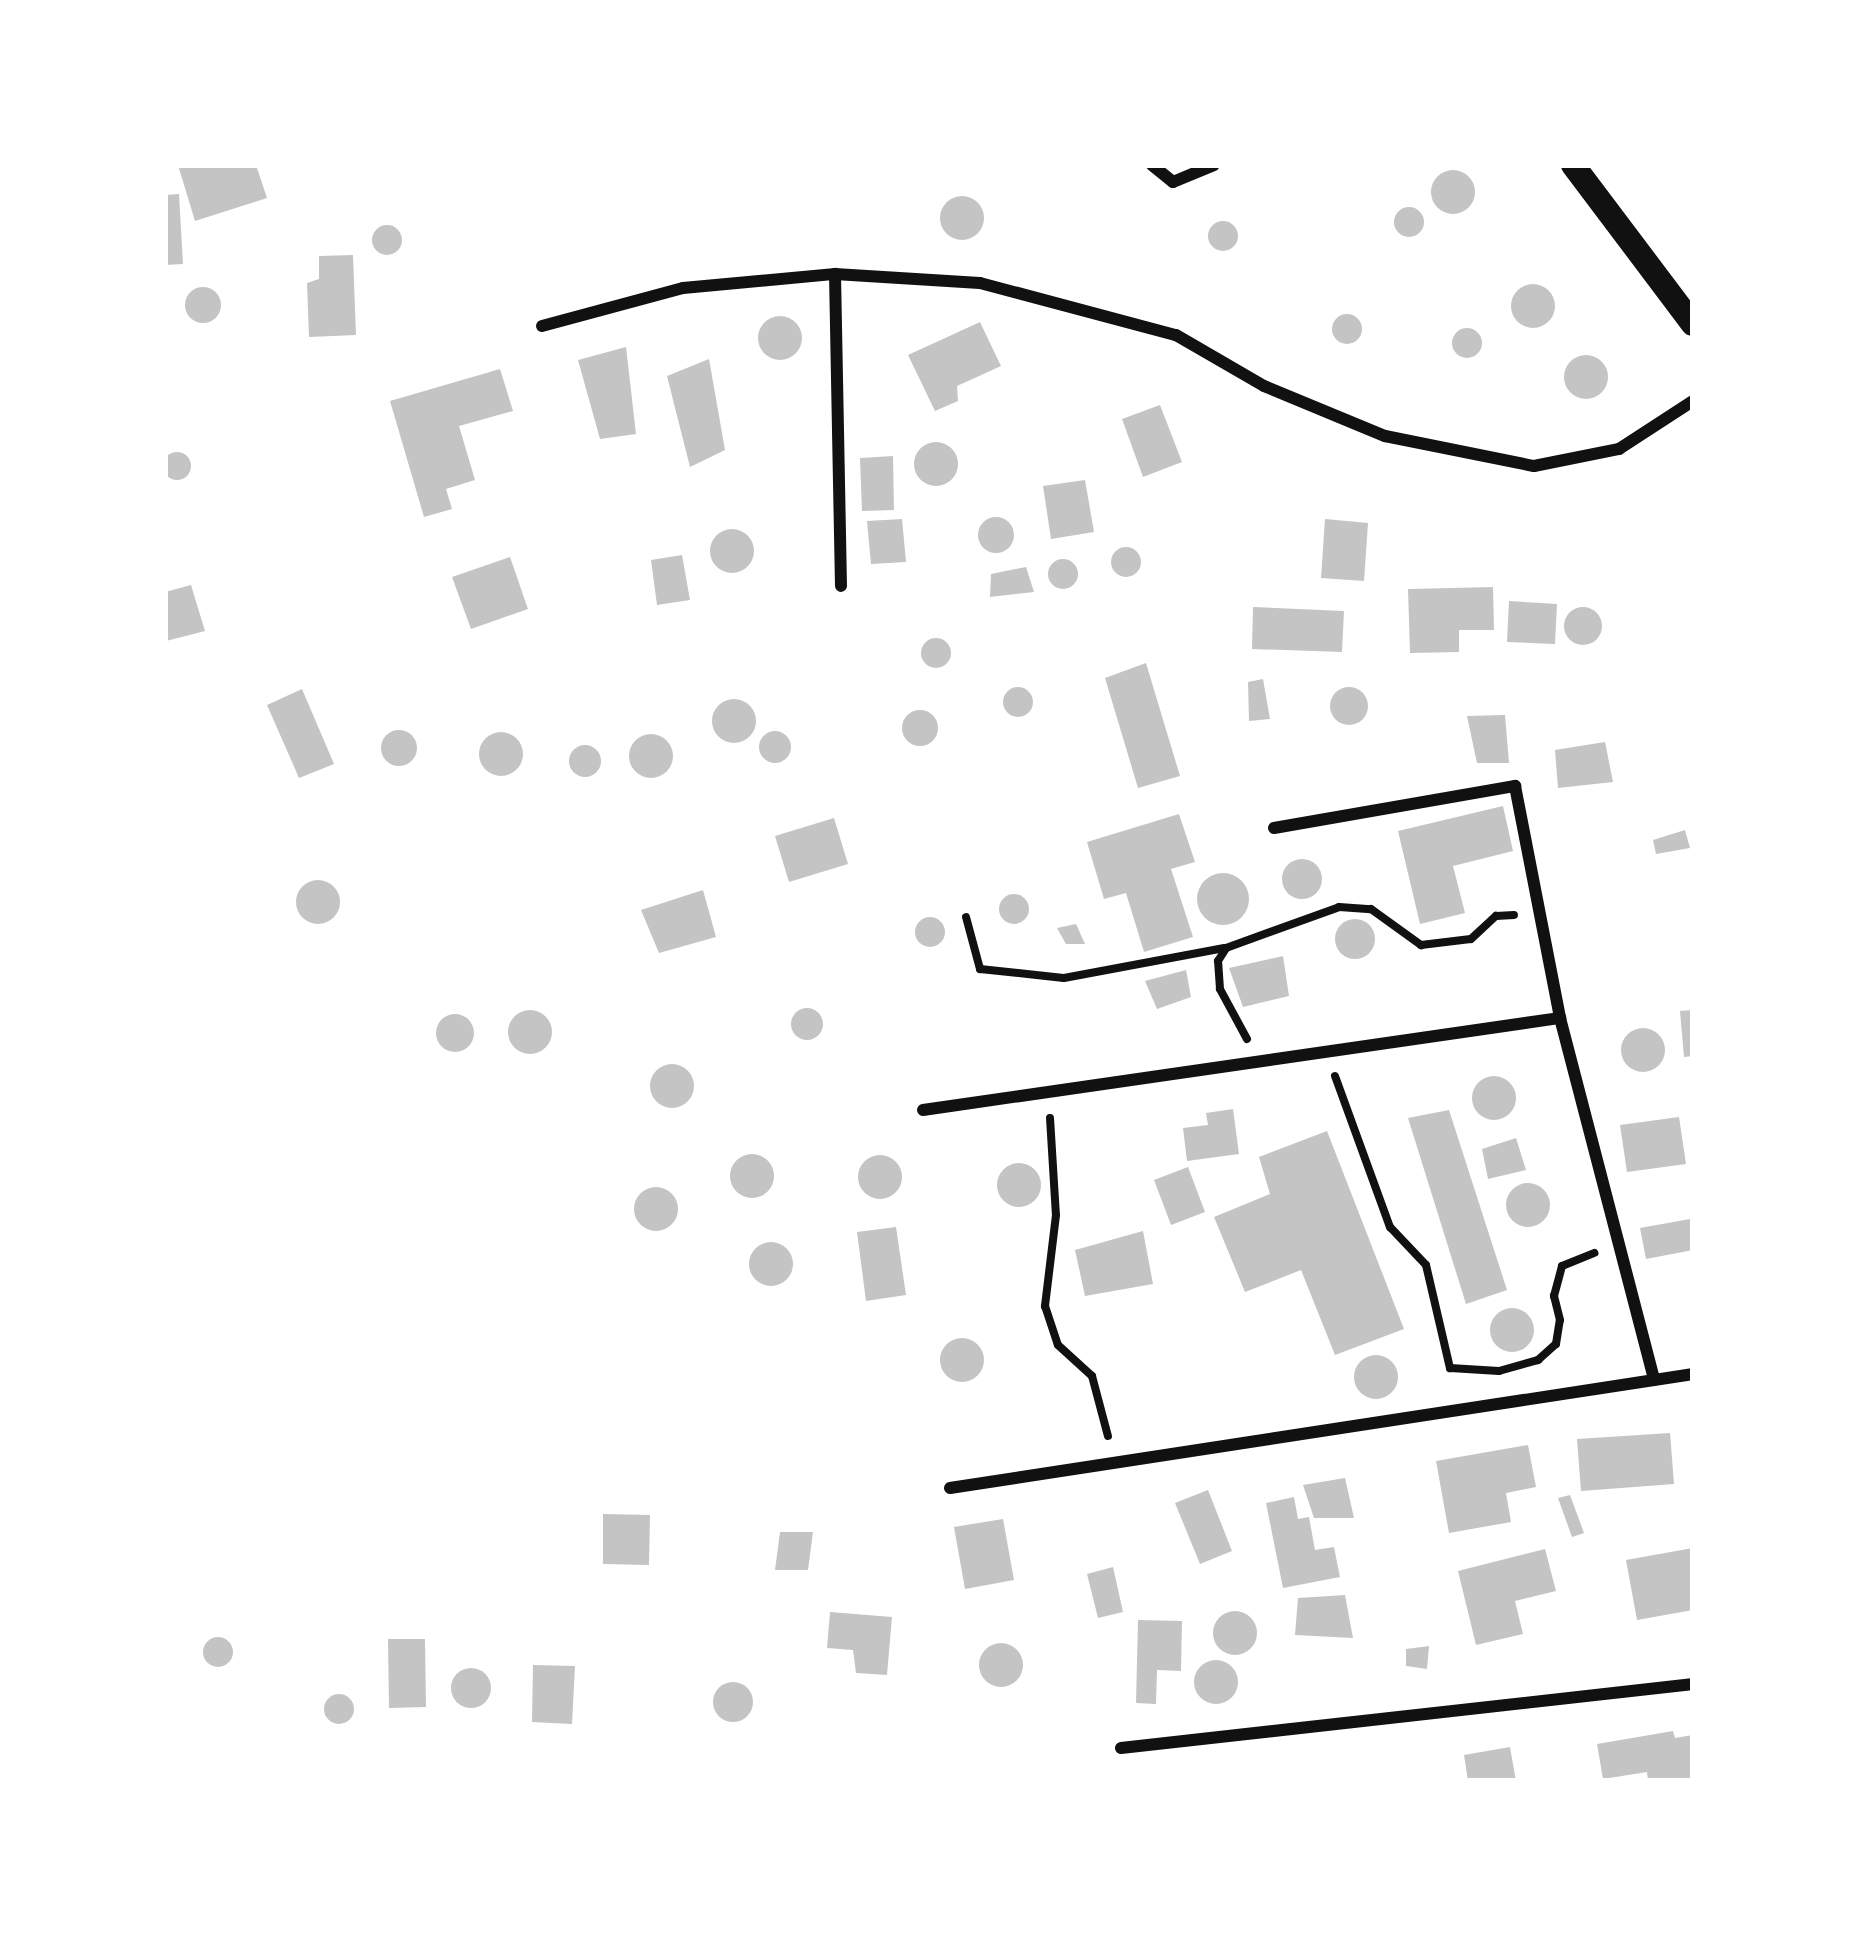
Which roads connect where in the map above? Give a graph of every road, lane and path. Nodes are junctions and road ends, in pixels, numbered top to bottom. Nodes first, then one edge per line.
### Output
1 (1152, 165) edge
2 (1214, 165) edge
3 (1573, 165) edge
4 (835, 274) junction
5 (1693, 325) edge
6 (542, 326) dead end
7 (1693, 401) edge
8 (841, 586) dead end
9 (1274, 828) dead end
10 (1540, 913) junction
11 (966, 917) dead end
12 (1226, 948) junction
13 (1560, 1018) junction
14 (1327, 1051) junction
15 (1260, 1061) junction
16 (1048, 1092) junction
17 (923, 1110) dead end
18 (1618, 1243) junction
19 (1693, 1374) edge
20 (1654, 1380) junction
21 (1115, 1462) junction
22 (950, 1488) dead end
23 (1693, 1684) edge
24 (1121, 1748) dead end

1 - 2 street
3 - 5 main road
4 - 6 street
4 - 7 street
4 - 8 street
9 - 10 street
10 - 12 path
10 - 13 street
11 - 12 path
12 - 15 path
13 - 14 street
13 - 18 street
14 - 15 street
14 - 18 path
15 - 16 street
16 - 17 street
16 - 21 path
18 - 20 street
19 - 20 street
20 - 21 street
21 - 22 street
23 - 24 street

